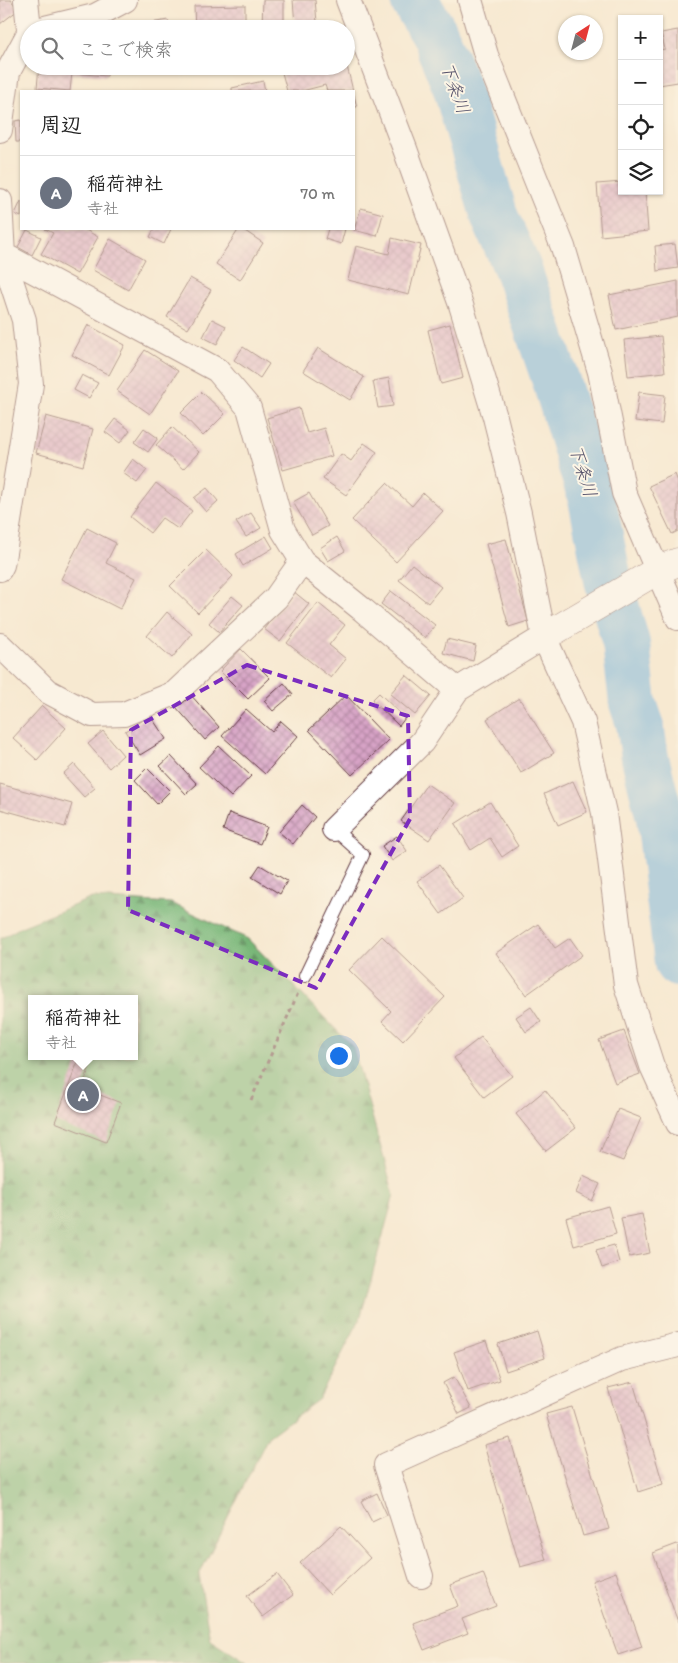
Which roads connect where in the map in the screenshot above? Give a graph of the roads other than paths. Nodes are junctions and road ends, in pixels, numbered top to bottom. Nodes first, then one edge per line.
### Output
1 (26, 0) edge
2 (125, 0) edge
3 (348, 0) edge
4 (470, 0) edge
5 (28, 20) edge
6 (78, 20) edge
7 (20, 49) edge
8 (0, 130) edge
9 (0, 201) edge
10 (2, 254) edge
11 (302, 561) junction
12 (668, 566) edge
13 (0, 569) edge
14 (678, 618) edge
15 (544, 637) junction
16 (0, 645) edge
17 (457, 690) junction
18 (334, 829) joint
19 (305, 976) road end
20 (678, 1123) edge
21 (678, 1345) edge
22 (421, 1576) dead end

1 - 5 street
2 - 6 street
3 - 15 street
4 - 12 street
7 - 8 street
9 - 10 street
10 - 11 street
10 - 13 street
11 - 16 street
11 - 17 street
12 - 14 street
12 - 15 street
15 - 17 street
15 - 20 street
17 - 18 street
18 - 19 lane
21 - 22 street

